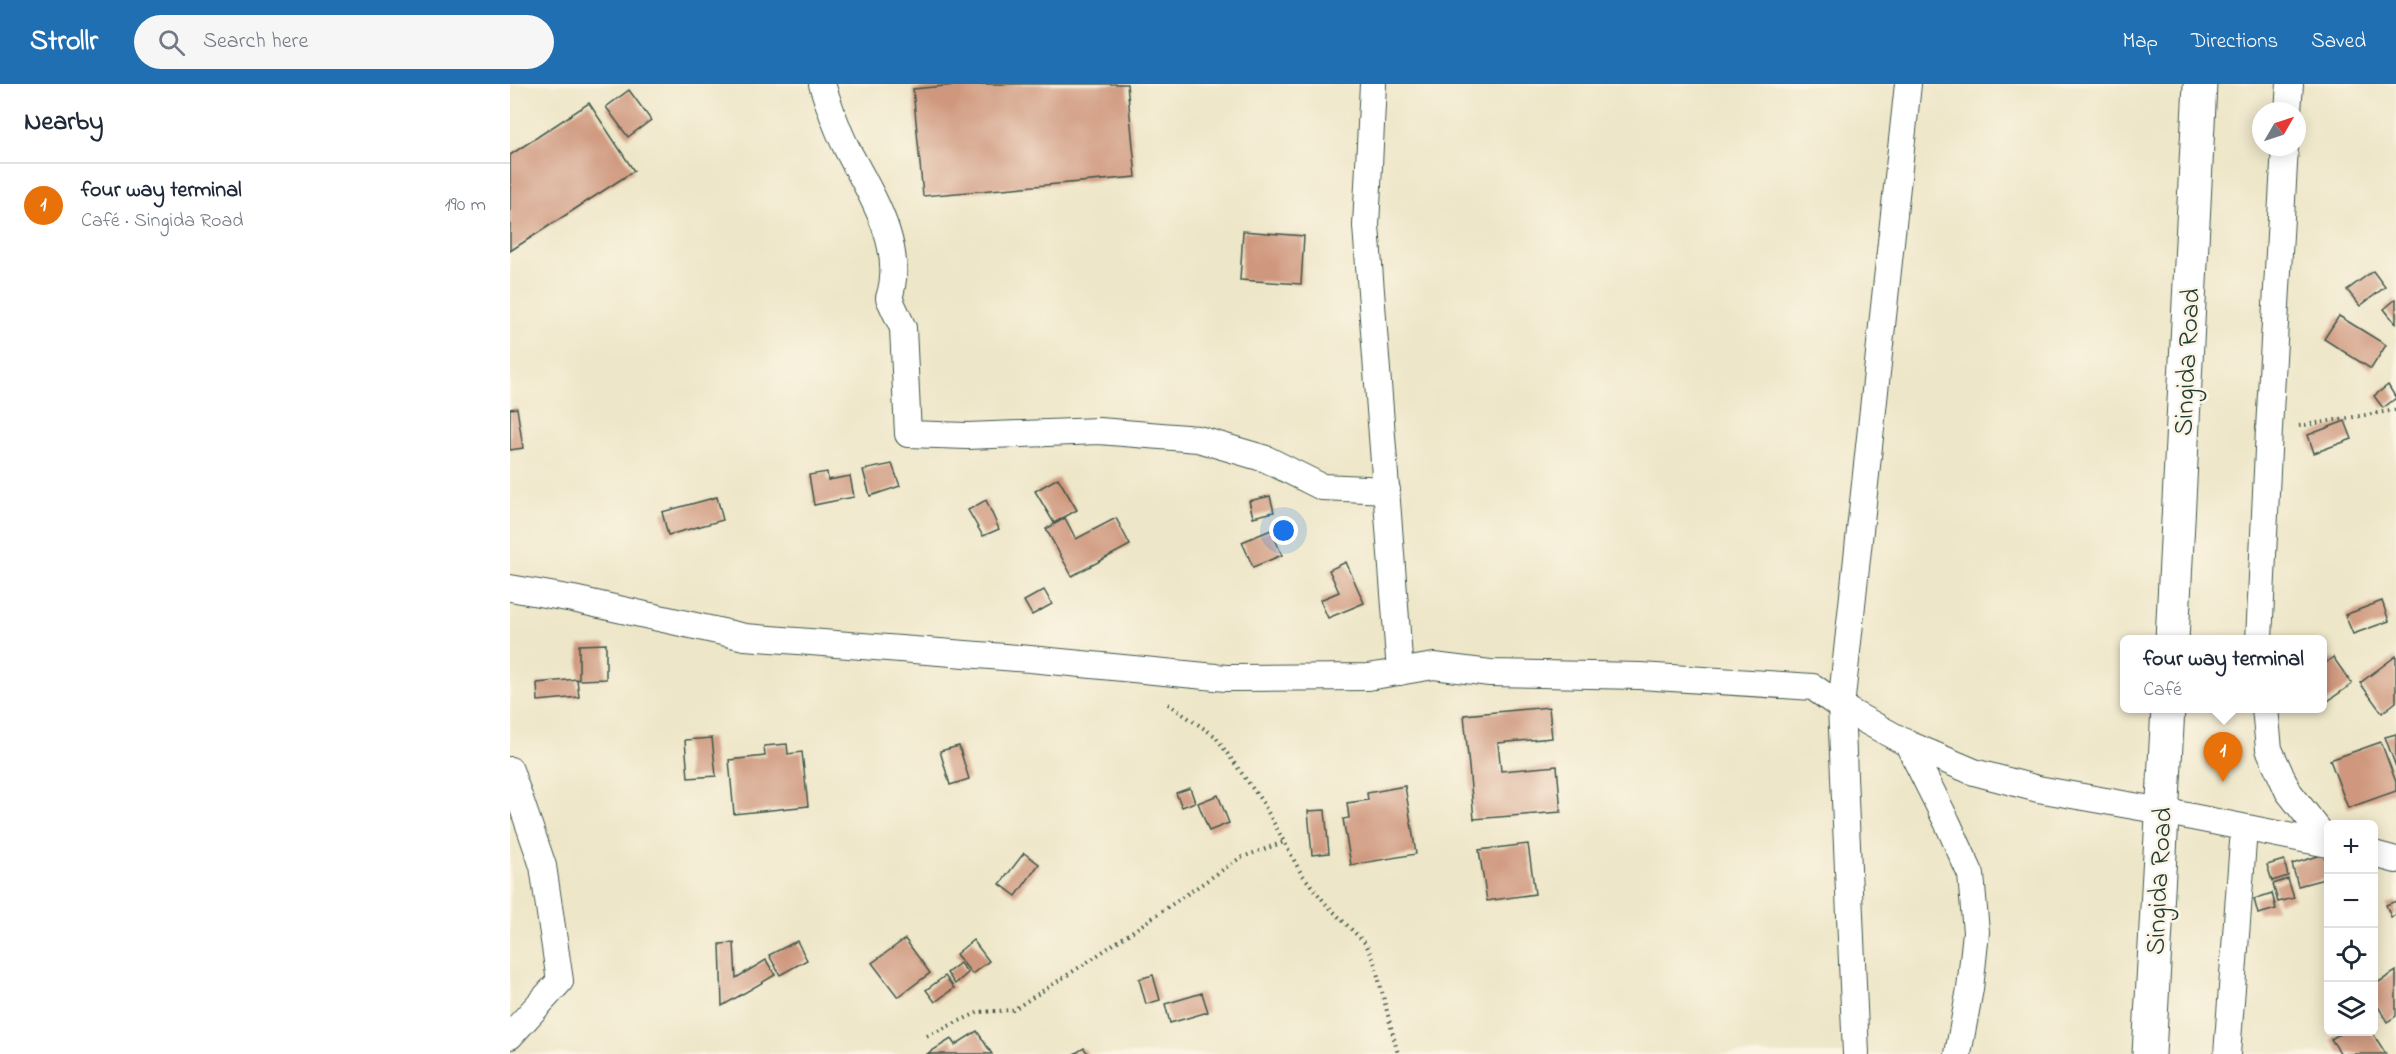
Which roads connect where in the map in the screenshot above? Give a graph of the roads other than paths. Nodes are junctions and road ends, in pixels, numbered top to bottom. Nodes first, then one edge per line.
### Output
1 (822, 84) edge
2 (1373, 84) edge
3 (1908, 84) edge
4 (2200, 84) edge
5 (2290, 84) edge
6 (2289, 102) edge
7 (2284, 156) edge
8 (1387, 490) junction
9 (510, 588) edge
10 (2172, 635) edge
11 (2259, 635) edge
12 (1400, 672) junction
13 (1841, 707) junction
14 (2168, 713) edge
15 (2265, 713) edge
16 (1908, 744) junction
17 (510, 770) edge
18 (2162, 811) junction
19 (2244, 829) junction
20 (2324, 838) edge
21 (2324, 842) edge
22 (2378, 856) edge
23 (2396, 860) edge
24 (510, 1036) edge
25 (1856, 1054) edge
26 (1958, 1054) edge
27 (2149, 1054) edge
28 (2228, 1054) edge

1 - 8 street
2 - 8 street
3 - 13 street
4 - 10 highway, Singida Road
5 - 6 street
7 - 11 street
8 - 12 street
9 - 12 street
12 - 13 street
13 - 16 street
13 - 25 street
14 - 18 highway, Singida Road
15 - 20 street
16 - 18 street
16 - 26 street
17 - 24 street
18 - 19 street
18 - 27 highway, Singida Road
19 - 21 street
19 - 28 street
22 - 23 street

